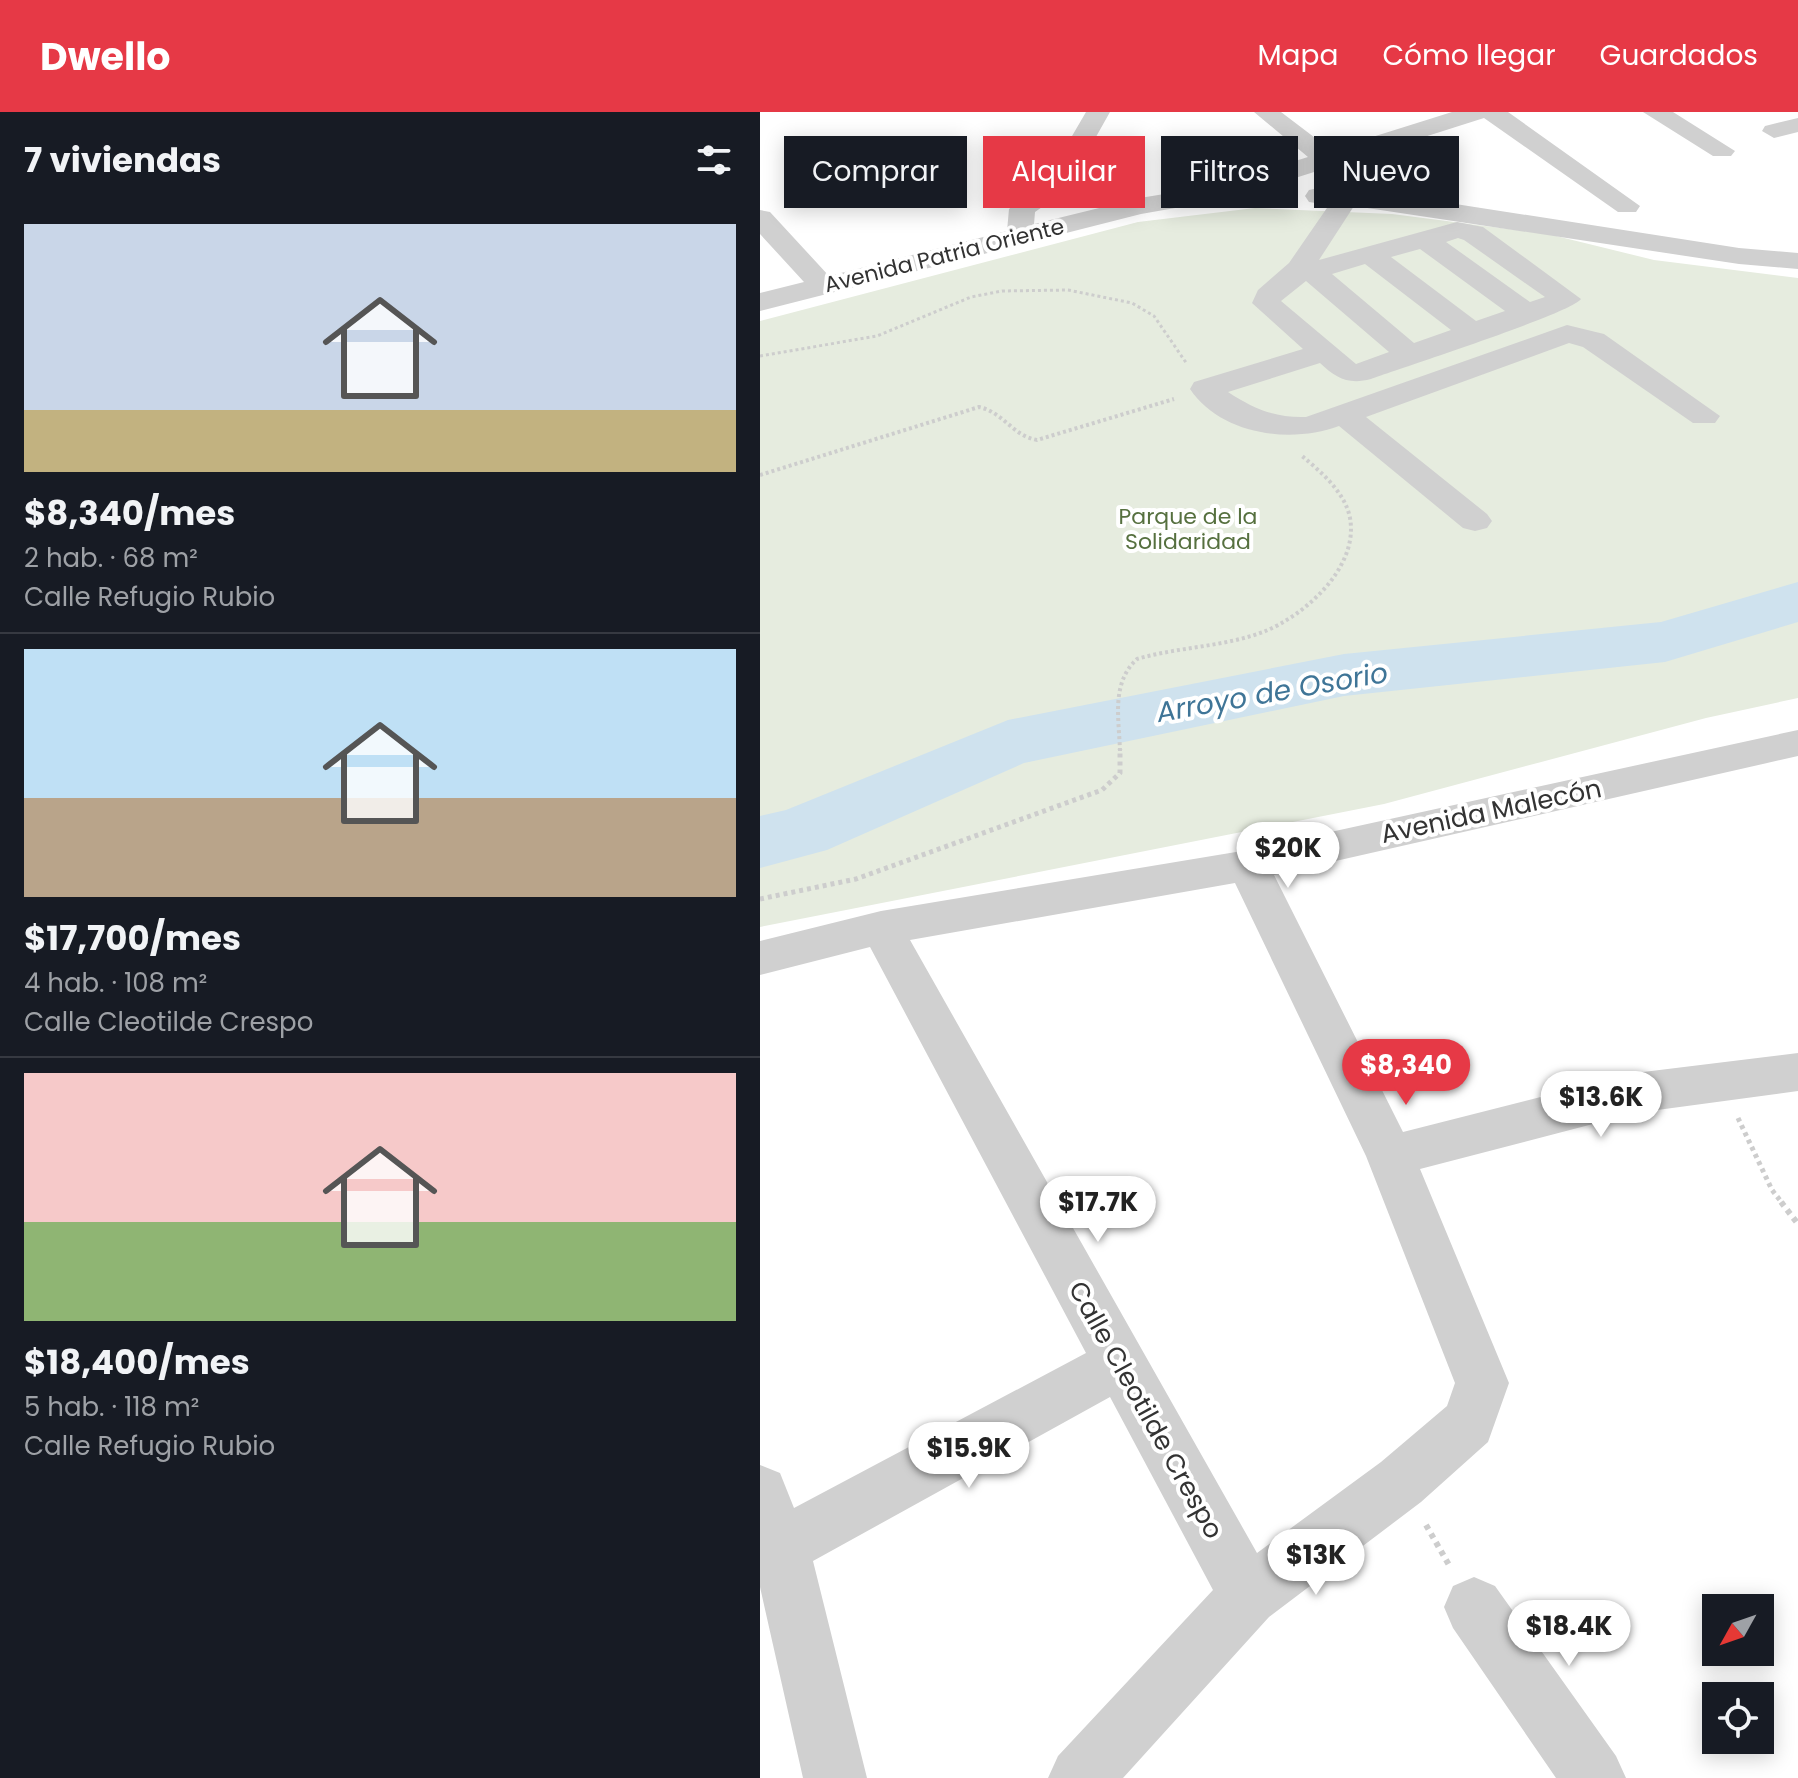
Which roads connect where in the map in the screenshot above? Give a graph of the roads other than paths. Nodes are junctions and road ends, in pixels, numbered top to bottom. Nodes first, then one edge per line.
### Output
1 (1098, 112) edge
2 (1266, 112) edge
3 (1477, 112) edge
4 (1492, 112) edge
5 (1655, 112) edge
6 (1421, 120) edge
7 (1381, 136) edge
8 (1314, 149) edge
9 (1722, 151) dead end
10 (1161, 202) edge
11 (1627, 206) dead end
12 (1350, 208) edge
13 (1359, 208) edge
14 (1425, 208) edge
15 (760, 218) edge
16 (1324, 235) junction
17 (1020, 236) junction
18 (1424, 239) junction
19 (1356, 251) junction
20 (1798, 261) edge
21 (1302, 273) junction
22 (823, 286) junction
23 (760, 302) edge
24 (1529, 315) junction
25 (1474, 334) junction
26 (1322, 353) junction
27 (1410, 355) junction
28 (1346, 416) junction
29 (1704, 416) dead end
30 (1475, 521) dead end
31 (1798, 743) edge
32 (1248, 865) junction
33 (881, 928) junction
34 (760, 958) edge
35 (1798, 1072) edge
36 (1390, 1156) junction
37 (1120, 1363) junction
38 (770, 1520) edge
39 (1248, 1596) junction
40 (1474, 1607) road end
41 (835, 1778) edge
42 (1080, 1778) edge
43 (1594, 1778) edge

1 - 17 street
2 - 8 street
3 - 6 street, Avenida Patria Oriente
4 - 11 street
5 - 9 street
6 - 7 street, Avenida Patria Oriente
10 - 17 street, Avenida Patria Oriente
12 - 16 street
13 - 19 street
14 - 20 street, Avenida Patria Oriente
15 - 22 street
16 - 19 street
16 - 21 street
17 - 22 street, Avenida Patria Oriente
18 - 19 street
18 - 24 street
18 - 24 street
19 - 21 street
19 - 25 street
21 - 26 street
21 - 27 street
22 - 23 street, Avenida Patria Oriente
24 - 25 street
25 - 27 street
26 - 27 street
26 - 28 street
28 - 29 street
28 - 30 street
31 - 32 street, Avenida Malecón
32 - 33 street, Avenida Malecón
32 - 36 street
33 - 34 street, Avenida Malecón
33 - 37 street, Calle Cleotilde Crespo
35 - 36 street
36 - 39 street
37 - 38 street
37 - 39 street, Calle Cleotilde Crespo
38 - 41 street
39 - 42 street
40 - 43 street

